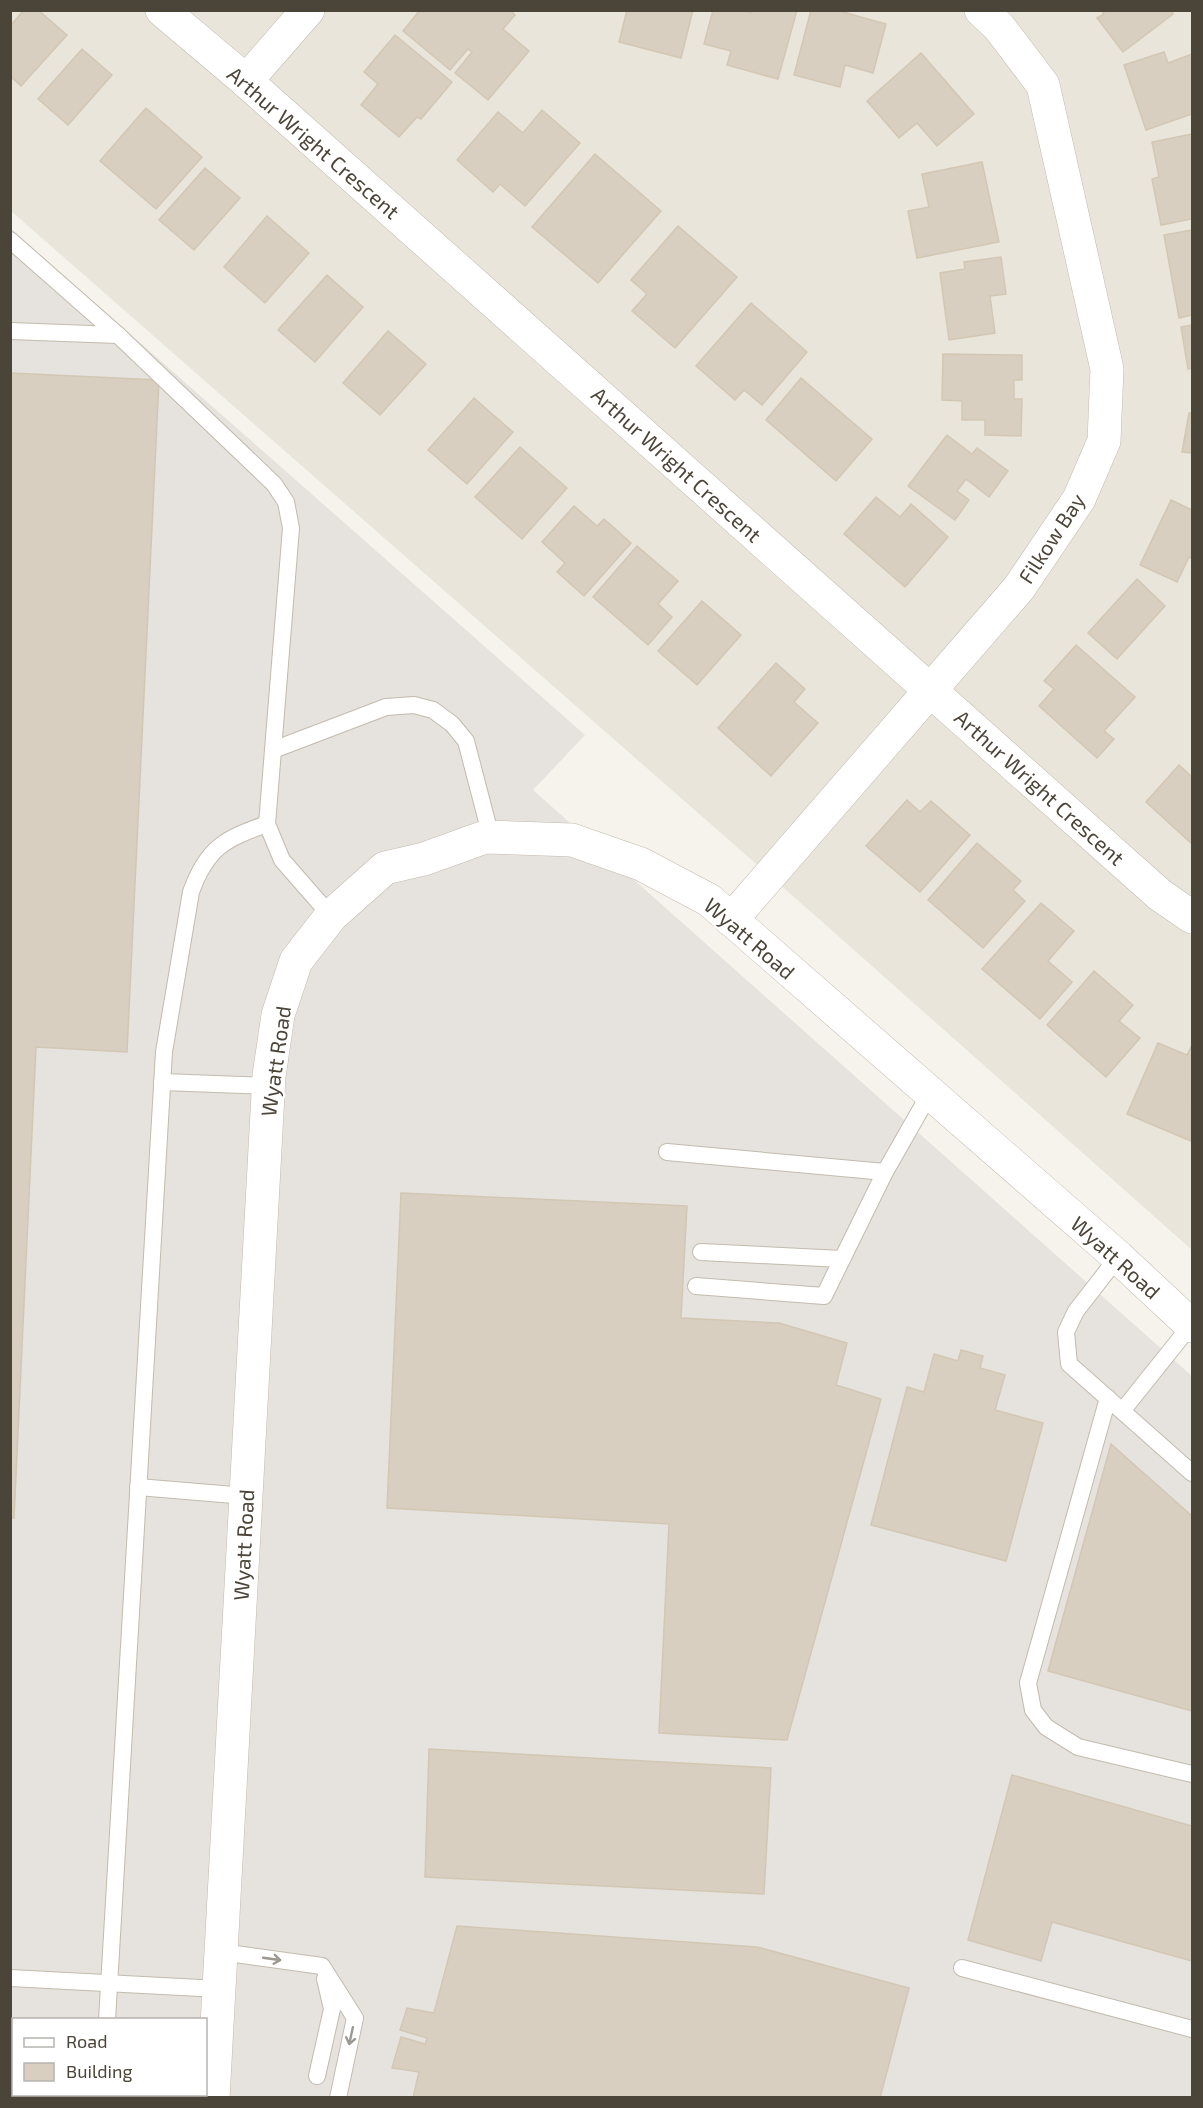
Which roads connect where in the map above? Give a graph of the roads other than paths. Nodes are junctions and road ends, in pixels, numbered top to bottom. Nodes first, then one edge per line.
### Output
1 (162, 10) edge
2 (309, 10) edge
3 (981, 10) edge
4 (246, 81) junction
5 (10, 240) edge
6 (10, 331) edge
7 (118, 335) junction
8 (931, 690) junction
9 (273, 750) junction
10 (267, 824) junction
11 (491, 837) junction
12 (331, 916) junction
13 (1192, 917) edge
14 (731, 920) junction
15 (162, 1082) junction
16 (268, 1086) junction
17 (930, 1094) junction
18 (667, 1152) dead end
19 (885, 1172) junction
20 (701, 1252) dead end
21 (1118, 1257) junction
22 (842, 1259) junction
23 (696, 1286) dead end
24 (1192, 1326) edge
25 (1108, 1398) junction
26 (1123, 1410) junction
27 (1192, 1473) edge
28 (138, 1487) junction
29 (246, 1496) junction
30 (1192, 1774) edge
31 (221, 1952) junction
32 (322, 1966) junction
33 (962, 1968) dead end
34 (10, 1978) edge
35 (110, 1982) junction
36 (219, 1989) junction
37 (108, 2018) edge
38 (1192, 2029) edge
39 (317, 2076) dead end
40 (213, 2097) edge
41 (338, 2097) edge

1 - 4 street, Arthur Wright Crescent
2 - 4 street
3 - 8 street, Filkow Bay
4 - 8 street, Arthur Wright Crescent
5 - 7 lane
6 - 7 lane
7 - 9 lane
8 - 13 street, Arthur Wright Crescent
8 - 14 street, Filkow Bay
9 - 10 lane
9 - 11 lane
10 - 12 lane
10 - 15 lane
11 - 12 street, Wyatt Road
11 - 14 street, Wyatt Road
12 - 16 street, Wyatt Road
14 - 17 street, Wyatt Road
15 - 16 lane
15 - 28 lane
16 - 29 street, Wyatt Road
17 - 19 lane
17 - 21 street, Wyatt Road
18 - 19 lane
19 - 22 lane
20 - 22 lane
21 - 24 street, Wyatt Road
21 - 25 lane
22 - 23 lane
24 - 26 lane
25 - 26 lane
25 - 30 lane
26 - 27 lane
28 - 29 lane
28 - 35 lane
29 - 31 street, Wyatt Road
31 -> 32 lane
31 - 36 street, Wyatt Road
32 - 39 lane
32 -> 41 lane
33 - 38 lane
34 - 35 lane
35 - 36 lane
35 - 37 lane
36 - 40 street, Wyatt Road

